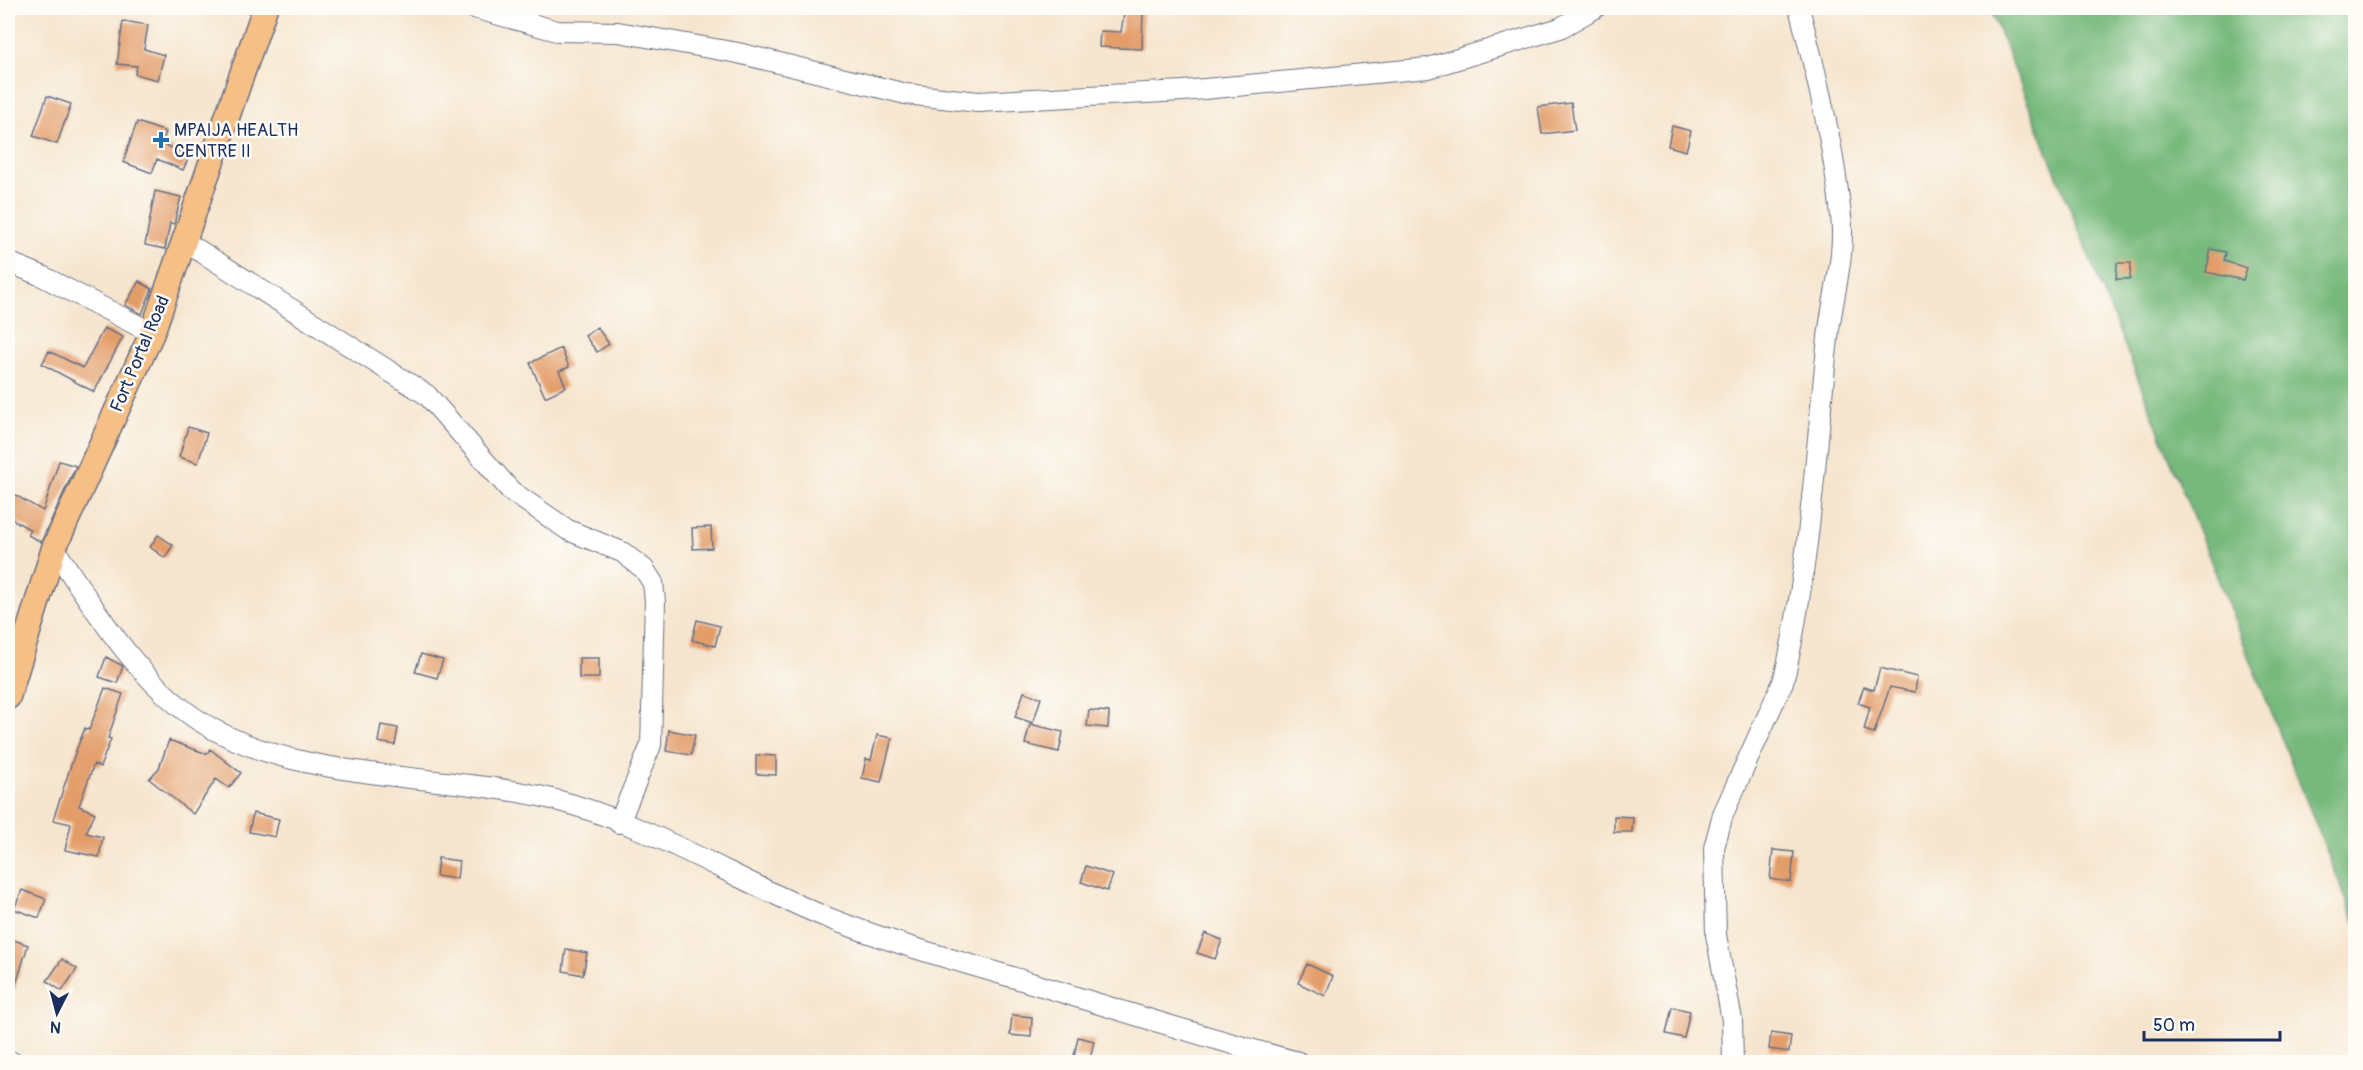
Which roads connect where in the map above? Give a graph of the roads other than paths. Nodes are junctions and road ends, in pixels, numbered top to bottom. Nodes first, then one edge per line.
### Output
1 (265, 8) edge
2 (474, 8) edge
3 (1595, 8) edge
4 (1799, 8) edge
5 (184, 241) junction
6 (8, 262) edge
7 (152, 333) junction
8 (54, 548) junction
9 (8, 697) edge
10 (619, 823) junction
11 (8, 1060) edge
12 (12, 1062) edge
13 (1298, 1062) edge
14 (1733, 1062) edge

1 - 5 main road, Fort Portal Road
2 - 3 street
4 - 14 street
5 - 7 main road, Fort Portal Road
5 - 10 street
6 - 7 street
7 - 8 main road, Fort Portal Road
8 - 9 main road, Fort Portal Road
8 - 10 street
10 - 13 street
11 - 12 street

